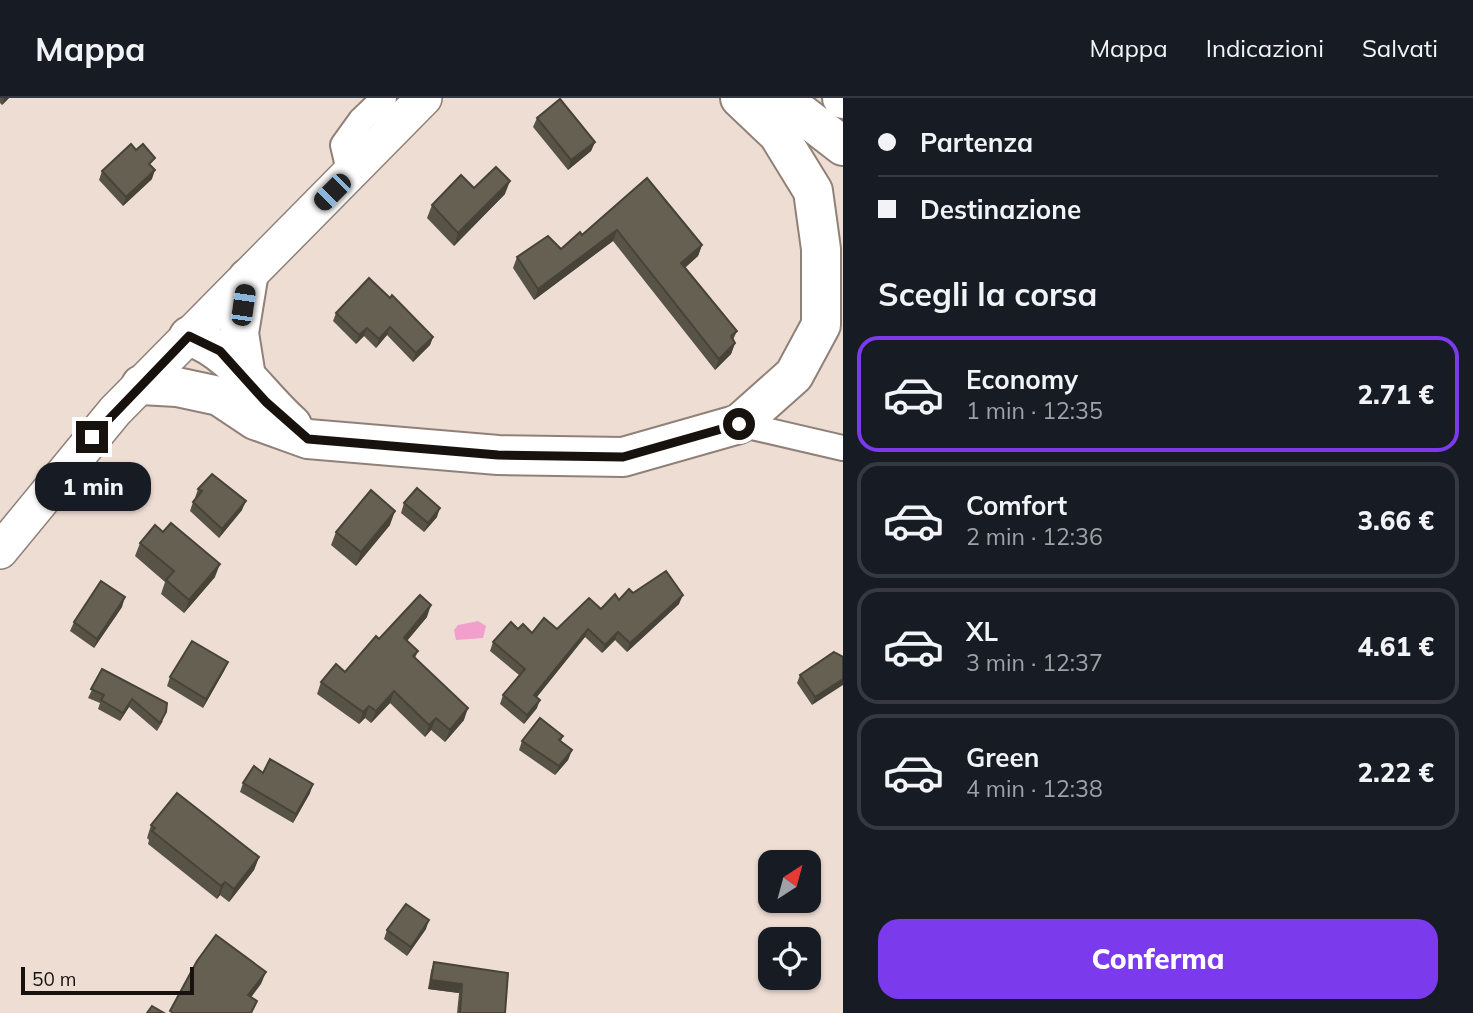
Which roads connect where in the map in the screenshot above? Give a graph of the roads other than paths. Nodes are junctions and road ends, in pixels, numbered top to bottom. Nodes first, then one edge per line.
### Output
1 (384, 98) edge
2 (424, 98) edge
3 (740, 98) edge
4 (781, 98) edge
5 (843, 146) edge
6 (349, 175) junction
7 (247, 278) junction
8 (832, 318) edge
9 (189, 336) junction
10 (141, 385) junction
11 (232, 386) junction
12 (739, 424) junction
13 (843, 449) edge
14 (0, 551) edge

1 - 6 street
2 - 6 main road
3 - 8 highway
4 - 5 highway
6 - 7 main road
7 - 9 main road
7 - 11 highway
8 - 12 highway
9 - 10 main road
9 - 11 highway
10 - 11 highway
10 - 14 main road
11 - 12 highway
12 - 13 street

